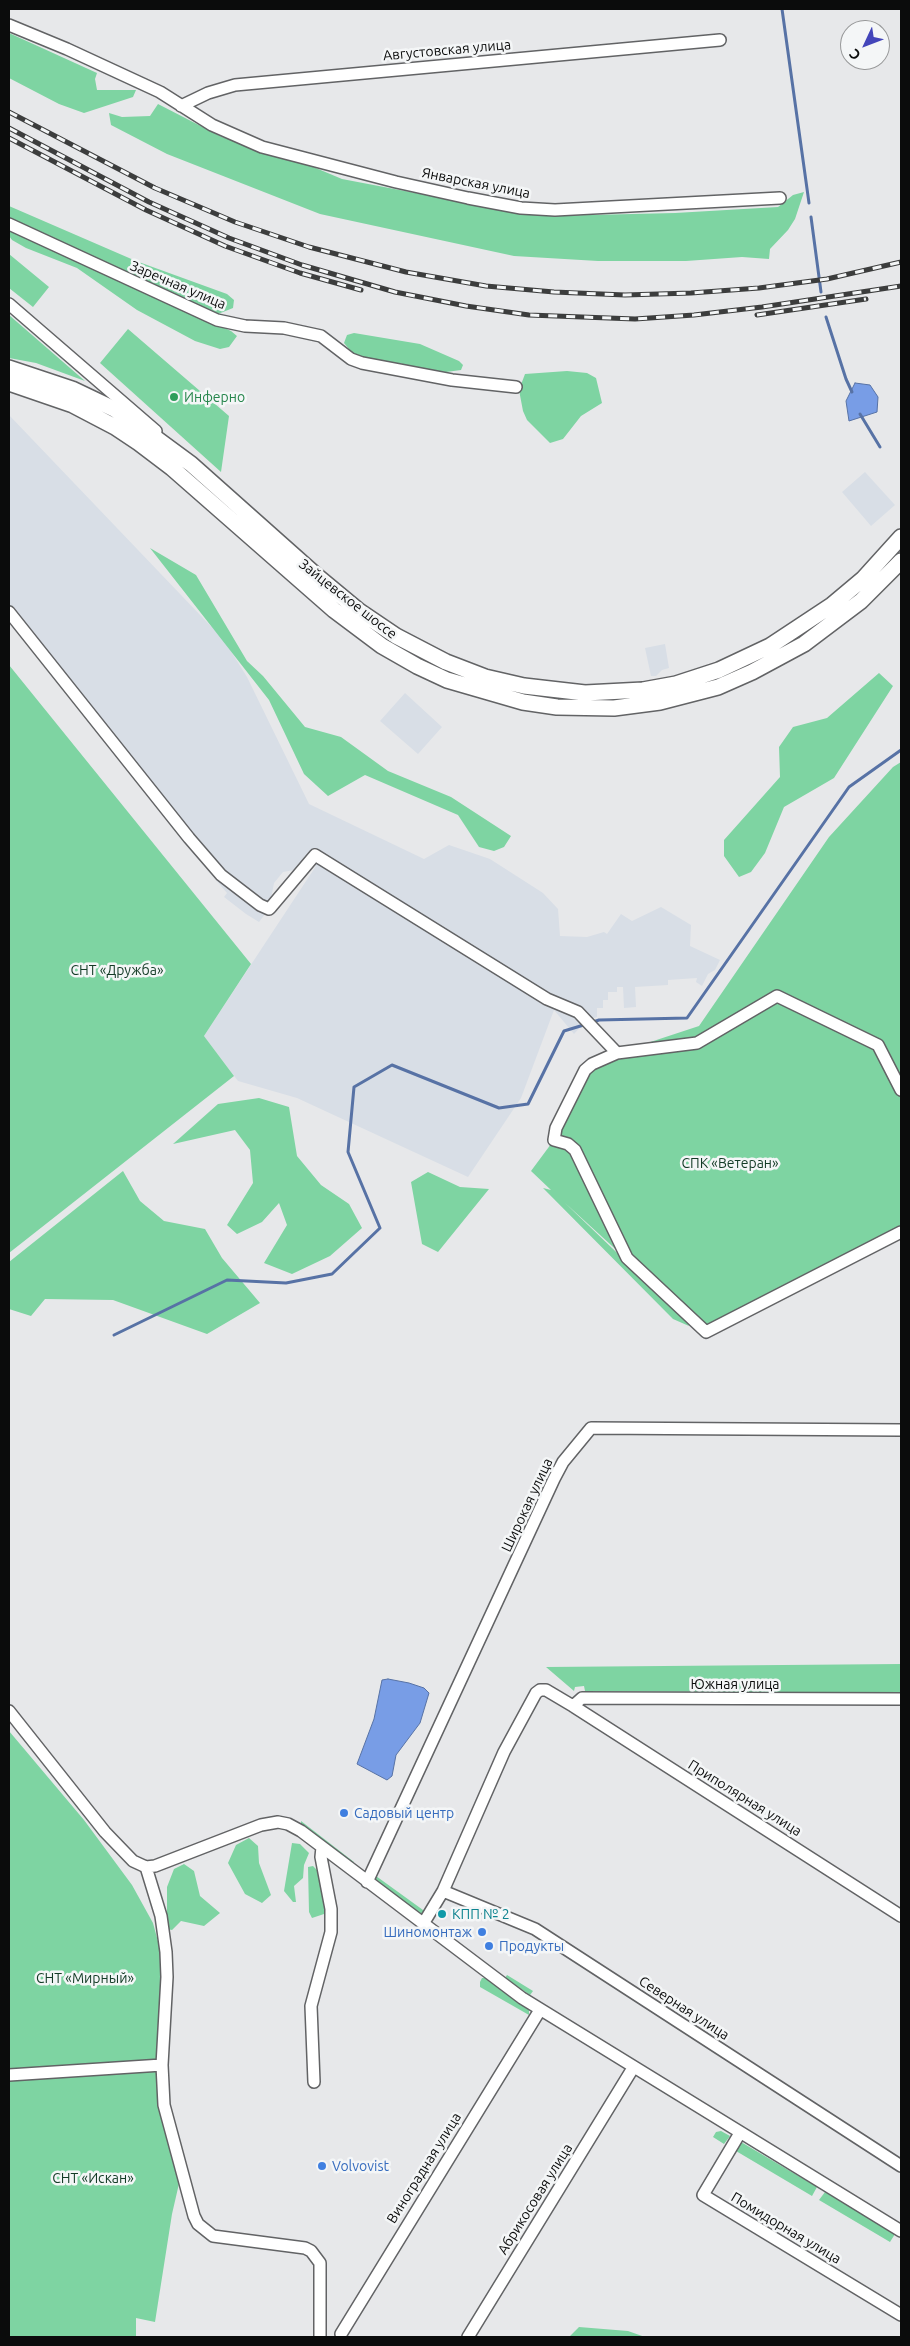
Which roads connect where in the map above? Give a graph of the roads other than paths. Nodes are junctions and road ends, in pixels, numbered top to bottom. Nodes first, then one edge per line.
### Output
1 (9, 25) edge
2 (720, 40) dead end
3 (181, 106) junction
4 (780, 198) dead end
5 (9, 224) edge
6 (9, 304) edge
7 (9, 368) edge
8 (9, 383) edge
9 (516, 387) dead end
10 (192, 464) junction
11 (901, 537) edge
12 (901, 561) edge
13 (9, 612) edge
14 (617, 1053) junction
15 (901, 1090) edge
16 (901, 1232) edge
17 (901, 1430) edge
18 (901, 1699) edge
19 (573, 1706) junction
20 (9, 1711) edge
21 (322, 1847) junction
22 (146, 1867) junction
23 (367, 1882) junction
24 (443, 1891) junction
25 (901, 1916) edge
26 (423, 1924) junction
27 (538, 2014) junction
28 (159, 2066) junction
29 (630, 2073) junction
30 (9, 2075) edge
31 (314, 2082) dead end
32 (740, 2133) junction
33 (901, 2166) edge
34 (901, 2231) edge
35 (901, 2315) edge
36 (341, 2334) dead end
37 (320, 2337) edge
38 (468, 2337) edge

1 - 3 street, Январская улица
2 - 3 street, Августовская улица
3 - 4 street, Январская улица
5 - 9 street, Заречная улица
6 - 10 street
7 - 10 main road, Зайцевское шоссе
8 - 12 main road, Зайцевское шоссе
10 - 11 main road, Зайцевское шоссе
13 - 14 street
14 - 15 street
14 - 16 street
17 - 23 street, Широкая улица
18 - 19 street, Южная улица
19 - 24 street, Приполярная улица
19 - 25 street, Приполярная улица
20 - 22 street
21 - 22 street
21 - 23 street
21 - 31 street
22 - 28 street
23 - 26 street
24 - 26 street, Приполярная улица
24 - 33 street, Северная улица
26 - 27 street
27 - 29 street
27 - 36 street, Виноградная улица
28 - 30 street
28 - 37 street
29 - 32 street
29 - 38 street, Абрикосовая улица
32 - 34 street
32 - 35 street, Помидорная улица

